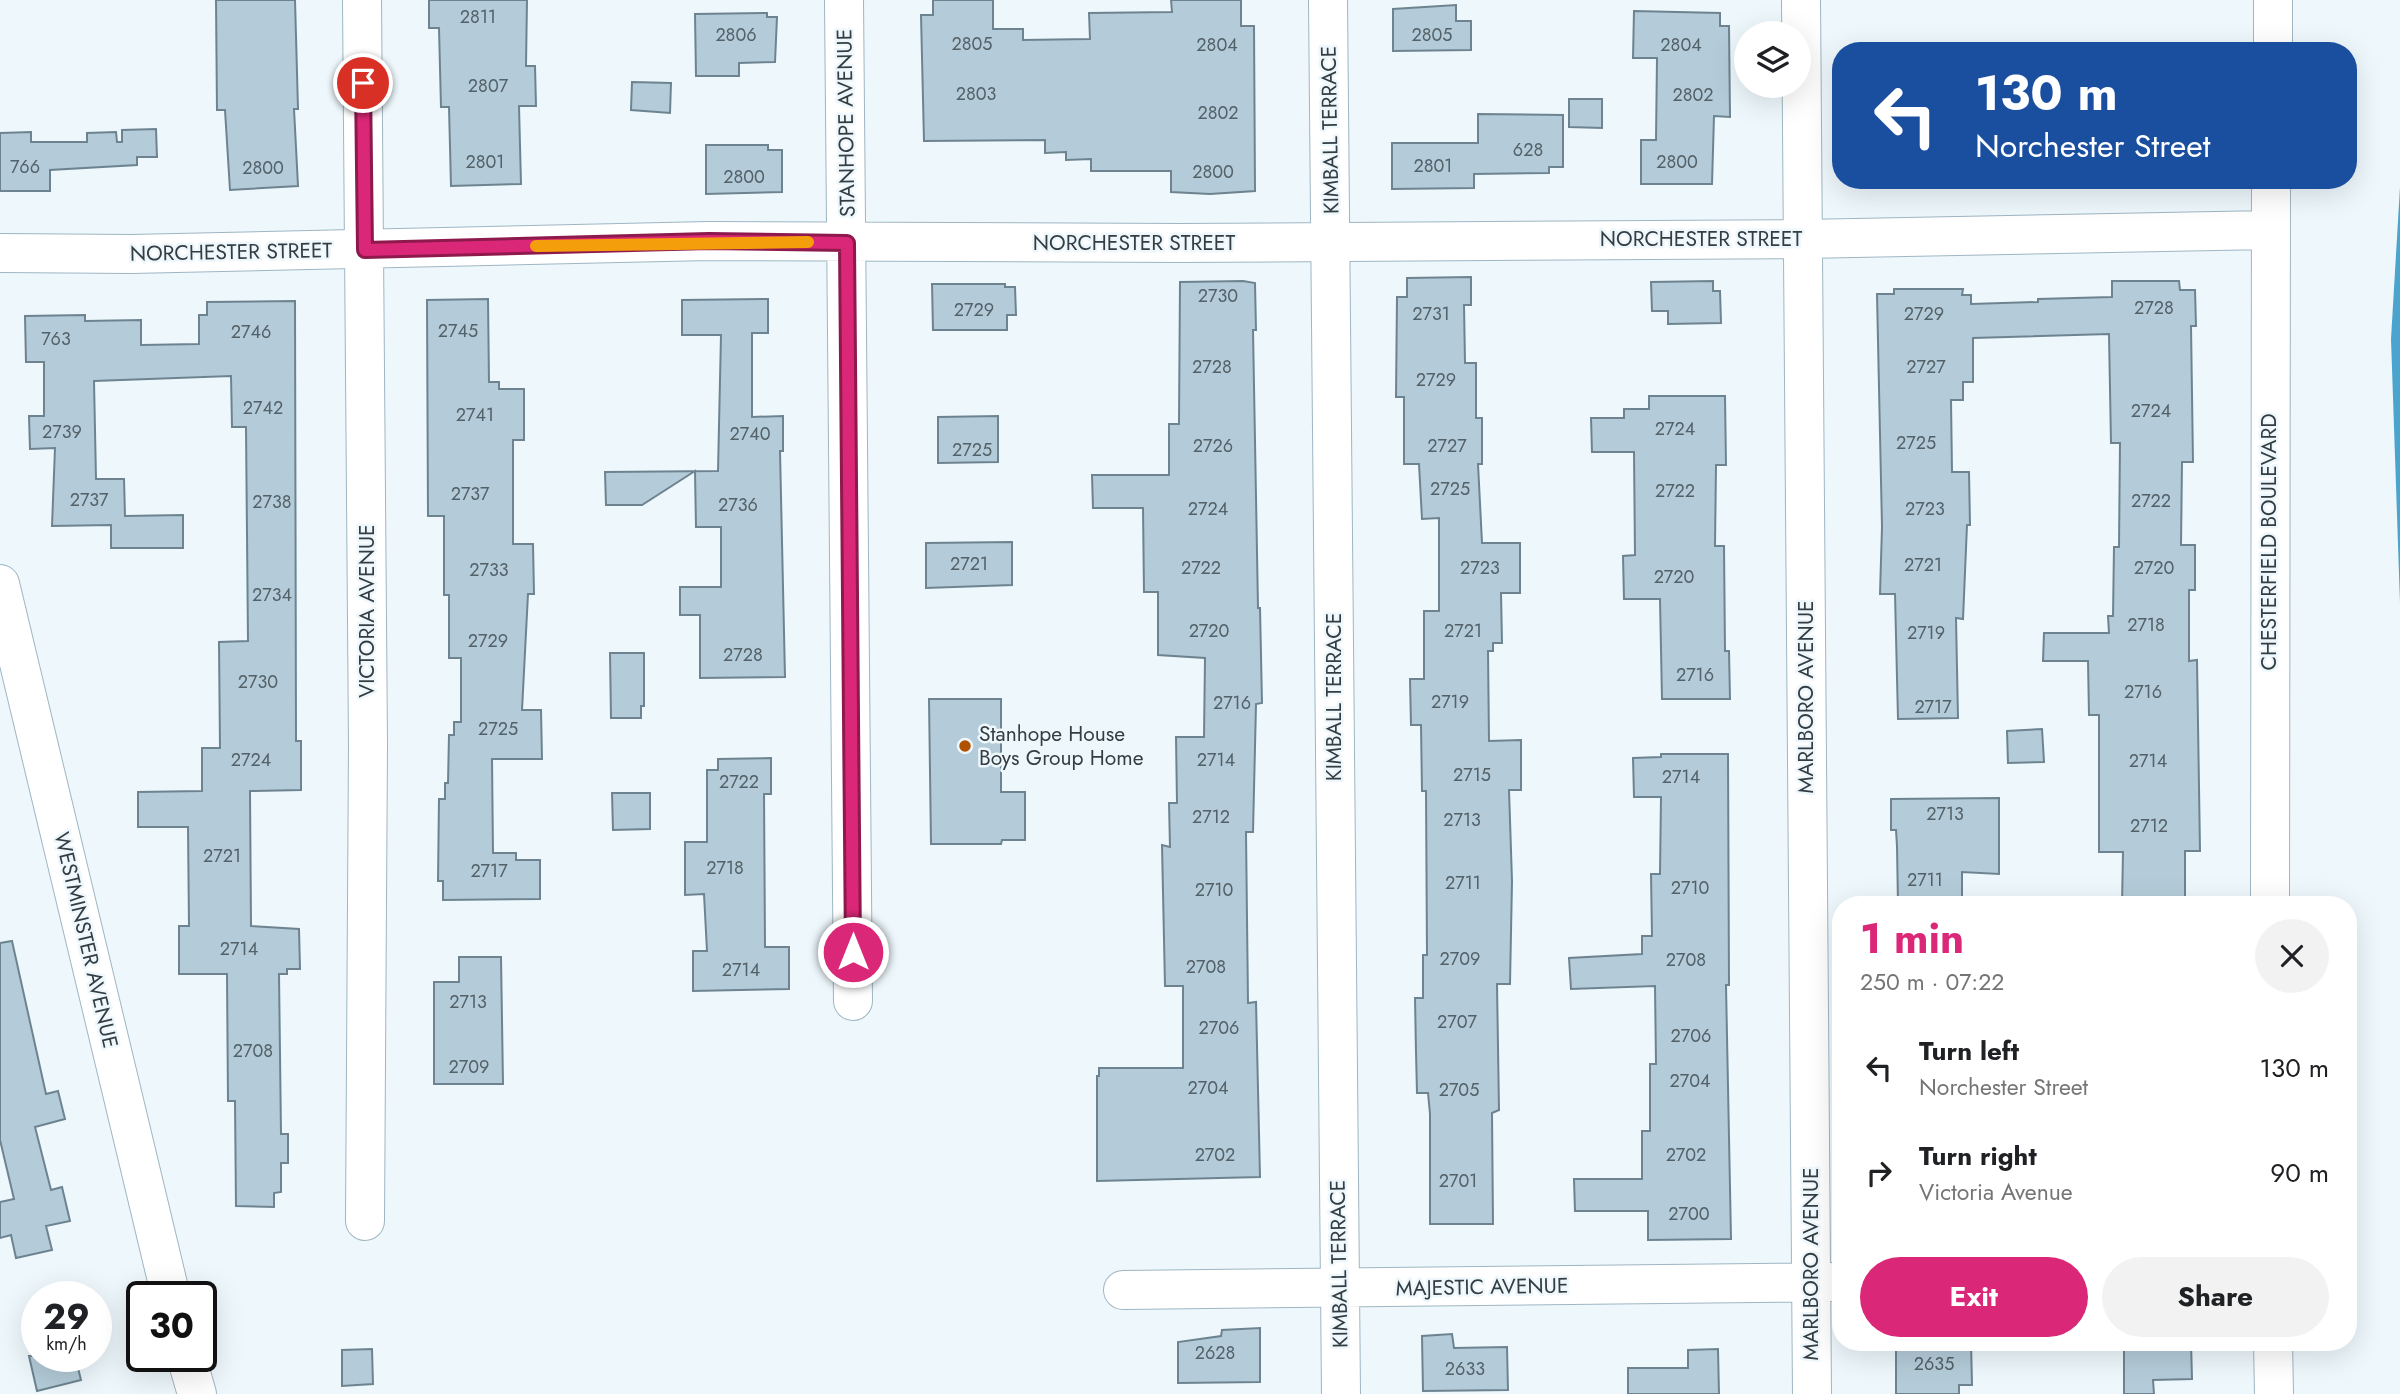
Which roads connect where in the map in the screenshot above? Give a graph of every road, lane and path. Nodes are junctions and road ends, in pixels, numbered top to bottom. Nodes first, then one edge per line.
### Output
1 (362, 0) edge
2 (844, 0) edge
3 (1328, 0) edge
4 (1801, 0) edge
5 (2273, 0) edge
6 (2273, 42) edge
7 (2270, 189) edge
8 (2268, 230) junction
9 (1802, 239) junction
10 (1331, 240) junction
11 (847, 243) junction
12 (365, 250) junction
13 (0, 253) edge
14 (0, 584) edge
15 (2270, 896) edge
16 (853, 1002) dead end
17 (365, 1222) dead end
18 (167, 1281) edge
19 (1826, 1282) edge
20 (1340, 1289) junction
21 (1123, 1290) dead end
22 (2273, 1351) edge
23 (191, 1372) edge
24 (197, 1394) edge
25 (1341, 1394) edge
26 (1812, 1394) edge
27 (2274, 1394) edge

1 - 12 street, VICTORIA AVENUE
2 - 11 street, STANHOPE AVENUE
3 - 10 street, KIMBALL TERRACE
4 - 9 street, MARLBORO AVENUE
5 - 6 street
7 - 8 street, CHESTERFIELD BOULEVARD
8 - 9 street, NORCHESTER STREET
8 - 15 street, CHESTERFIELD BOULEVARD
9 - 10 street, NORCHESTER STREET
9 - 19 street, MARLBORO AVENUE
10 - 11 street, NORCHESTER STREET
10 - 20 street, KIMBALL TERRACE
11 - 12 street, NORCHESTER STREET
11 - 16 street, STANHOPE AVENUE
12 - 13 street, NORCHESTER STREET
12 - 17 street, VICTORIA AVENUE
14 - 18 street, WESTMINSTER AVENUE
19 - 20 street, MAJESTIC AVENUE
19 - 26 street, MARLBORO AVENUE
20 - 21 street, MAJESTIC AVENUE
20 - 25 street, KIMBALL TERRACE
22 - 27 street
23 - 24 street

